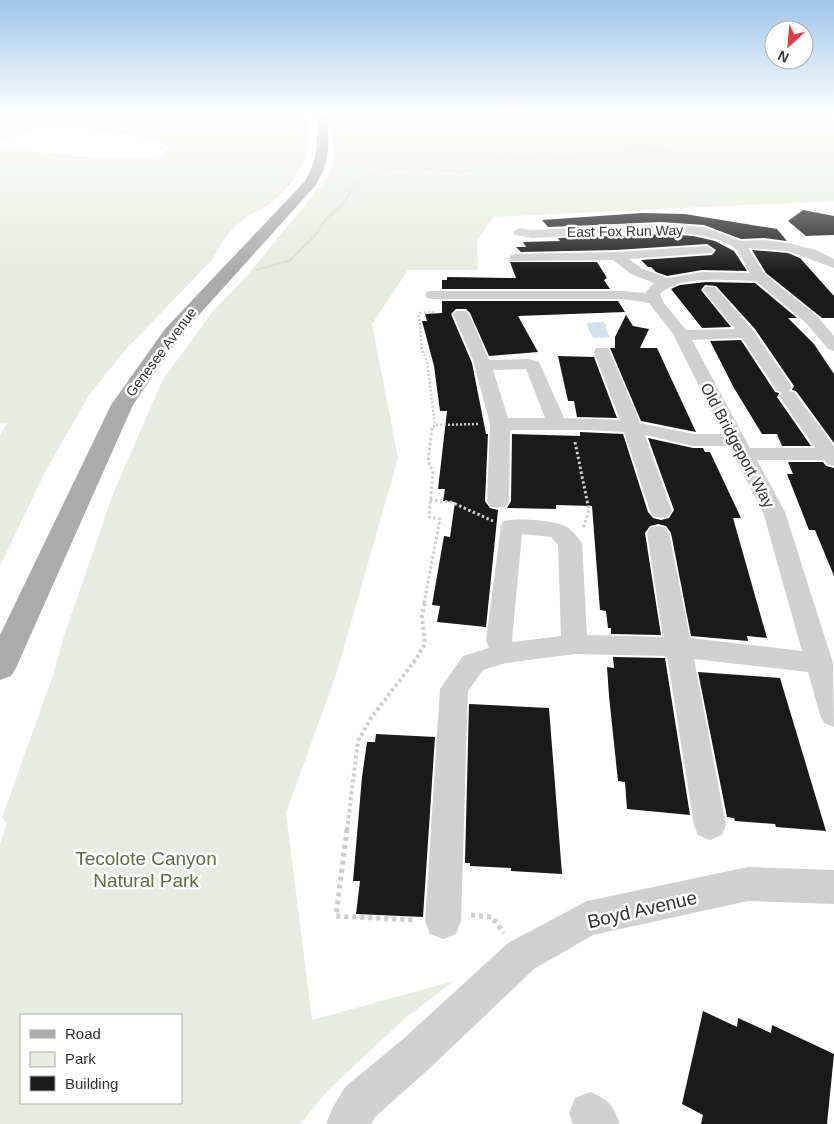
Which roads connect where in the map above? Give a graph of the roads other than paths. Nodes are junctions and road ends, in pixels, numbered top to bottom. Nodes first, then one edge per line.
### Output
1 (319, 167) edge
2 (519, 232) dead end
3 (739, 245) junction
4 (707, 250) dead end
5 (616, 256) junction
6 (516, 258) dead end
7 (834, 264) edge
8 (760, 277) junction
9 (660, 290) junction
10 (710, 290) dead end
11 (432, 295) dead end
12 (461, 314) road end
13 (747, 333) junction
14 (681, 335) junction
15 (834, 346) edge
16 (602, 352) dead end
17 (482, 365) junction
18 (500, 424) junction
19 (564, 424) junction
20 (632, 427) junction
21 (739, 447) junction
22 (831, 457) edge
23 (498, 501) dead end
24 (574, 644) junction
25 (679, 647) junction
26 (505, 653) junction
27 (0, 668) edge
28 (825, 670) edge
29 (834, 714) edge
30 (710, 825) dead end
31 (834, 886) edge
32 (443, 921) road end
33 (346, 1124) edge

1 - 27 main road, Genesee Avenue
2 - 3 street, East Fox Run Way
3 - 7 street
3 - 8 street
4 - 5 street
5 - 6 street
5 - 9 street
8 - 9 street
8 - 15 street
9 - 11 street
9 - 14 street, Old Bridgeport Way
10 - 13 street
12 - 17 street
13 - 14 street
13 - 22 street
14 - 21 street, Old Bridgeport Way
16 - 20 street
17 - 18 street
17 - 19 street
18 - 19 street
18 - 23 street
19 - 20 street
20 - 21 street
20 - 25 street
21 - 22 street
21 - 28 street, Old Bridgeport Way
24 - 25 street
24 - 26 street
24 - 26 street
25 - 28 street
25 - 30 street
26 - 32 street
28 - 29 street, Old Bridgeport Way
31 - 33 street, Boyd Avenue

